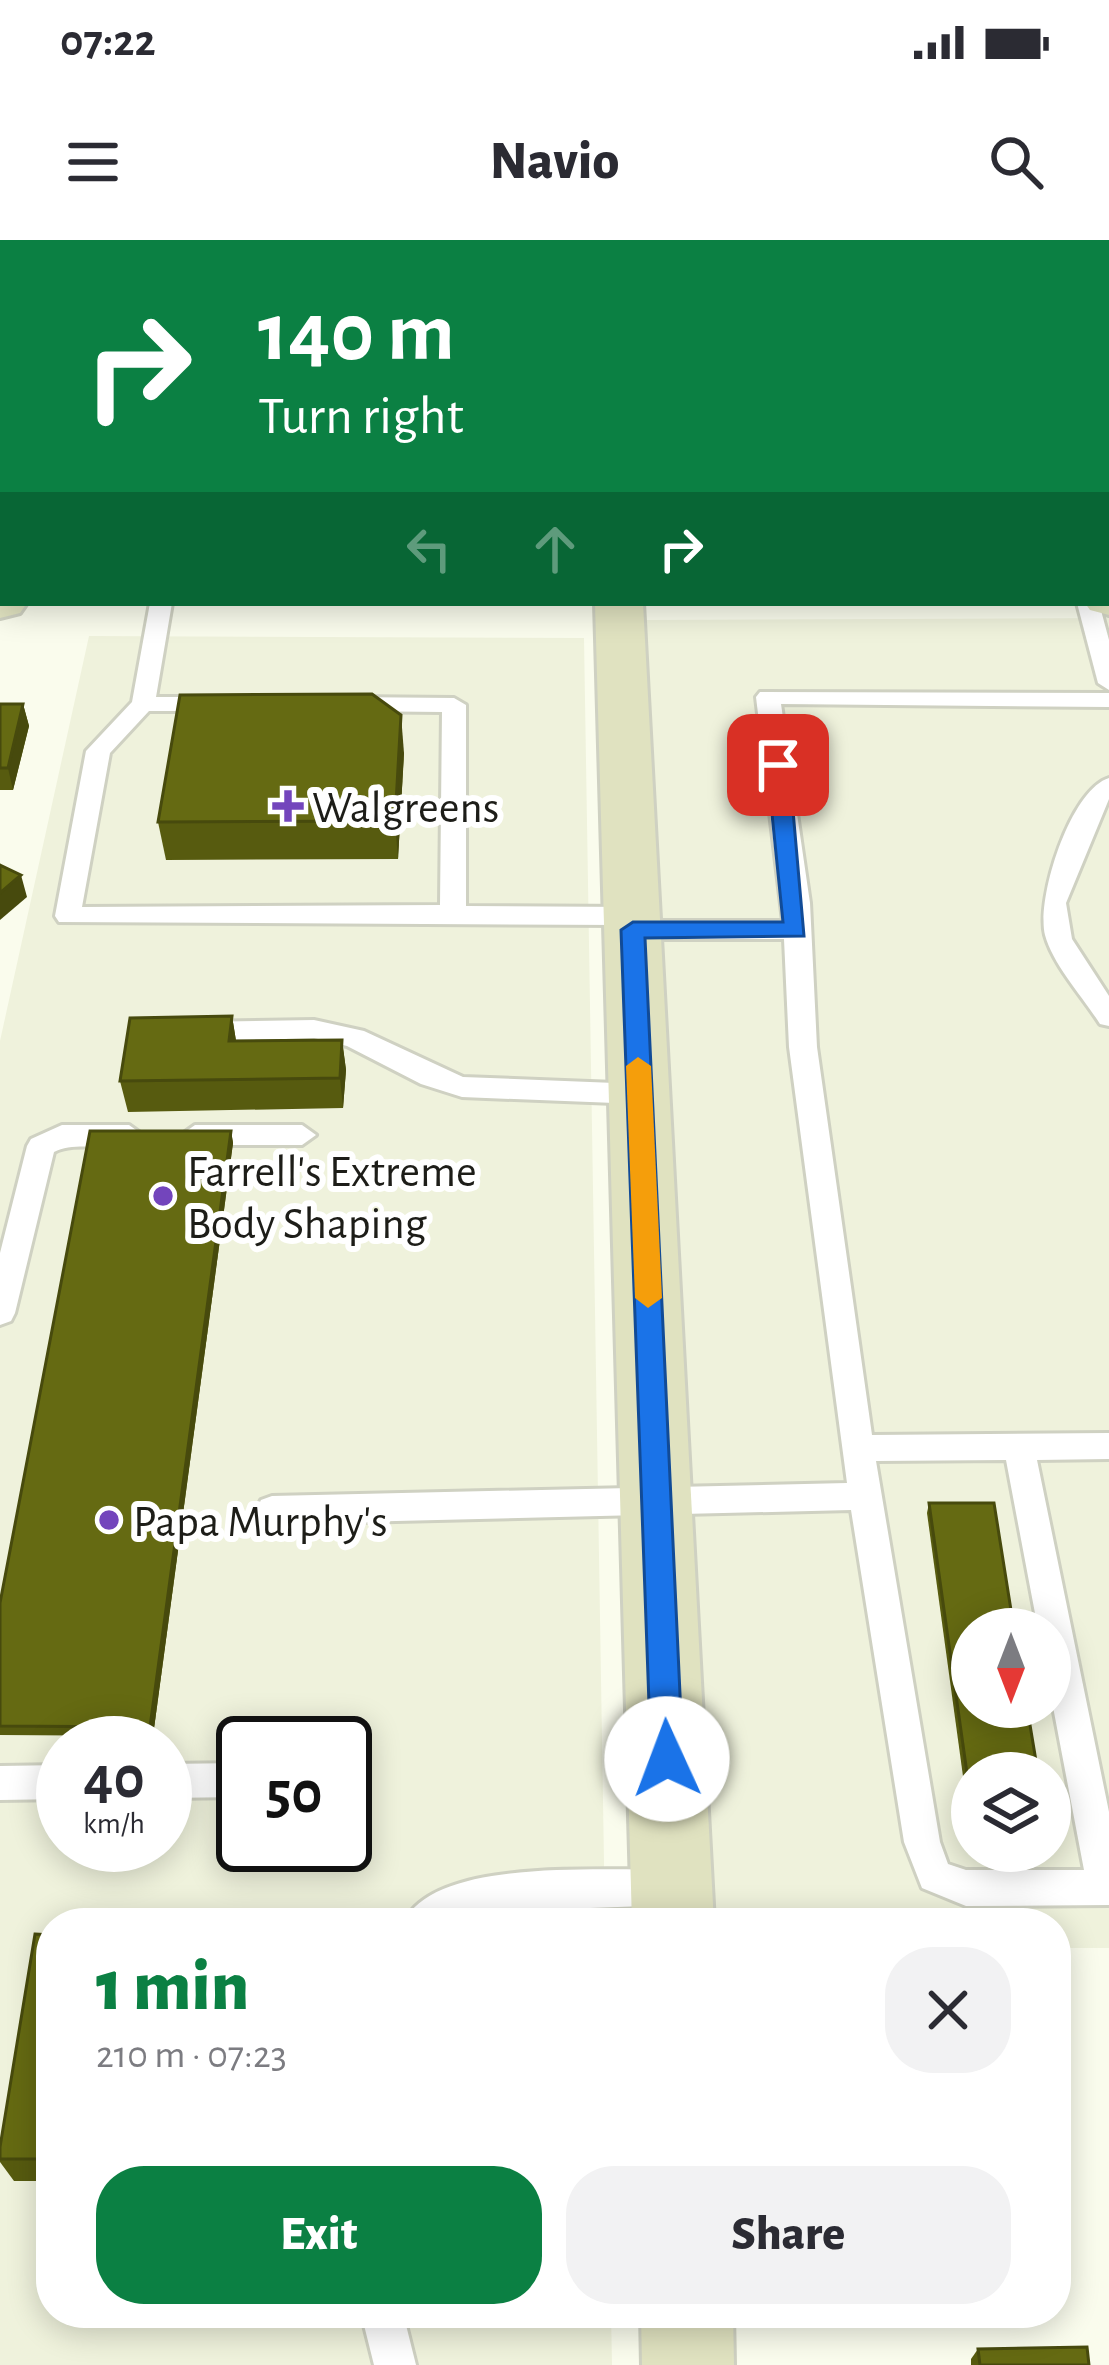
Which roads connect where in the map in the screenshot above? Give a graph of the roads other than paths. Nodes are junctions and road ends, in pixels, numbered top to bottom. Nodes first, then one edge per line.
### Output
1 (160, 606) edge
2 (619, 606) edge
3 (1089, 606) edge
4 (1109, 682) edge
5 (1109, 700) edge
6 (143, 704) junction
7 (239, 704) edge
8 (310, 704) edge
9 (1109, 786) edge
10 (453, 914) junction
11 (632, 923) junction
12 (796, 930) junction
13 (1109, 1017) edge
14 (171, 1032) edge
15 (640, 1094) junction
16 (302, 1135) dead end
17 (0, 1313) edge
18 (1109, 1446) edge
19 (1019, 1447) junction
20 (857, 1448) junction
21 (865, 1496) junction
22 (657, 1502) junction
23 (272, 1510) dead end
24 (36, 1782) edge
25 (0, 1783) edge
26 (1107, 1887) edge
27 (672, 1905) edge
28 (441, 1908) edge
29 (386, 2328) edge
30 (687, 2328) edge
31 (395, 2365) edge
32 (688, 2365) edge

1 - 6 lane
2 - 11 main road
3 - 4 lane
5 - 12 lane
6 - 7 lane
6 - 10 lane
8 - 10 lane
9 - 13 lane
10 - 11 lane
11 - 12 lane
11 - 15 main road
12 - 20 lane
14 - 15 lane
15 - 22 main road
16 - 17 lane
18 - 19 lane
19 - 20 lane
19 - 26 lane
20 - 21 lane
21 - 22 lane
21 - 26 lane
22 - 23 lane
22 - 27 main road
24 - 25 lane
27 - 28 lane
29 - 31 lane
30 - 32 main road

